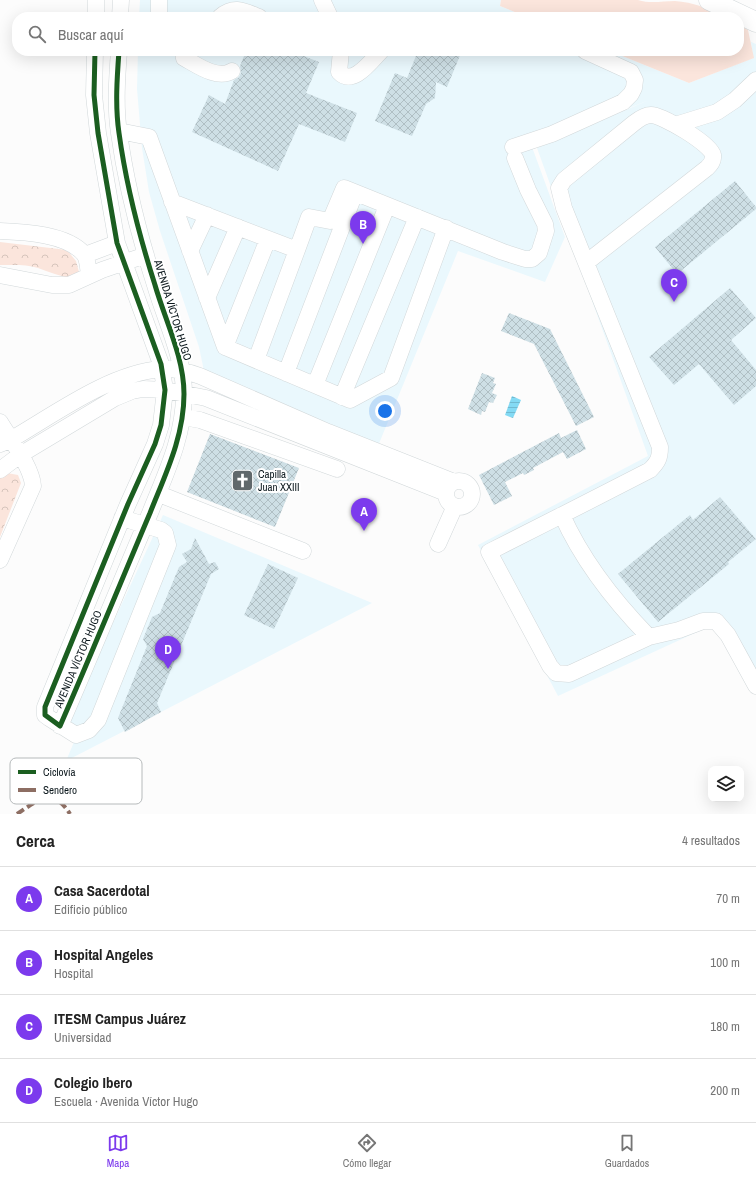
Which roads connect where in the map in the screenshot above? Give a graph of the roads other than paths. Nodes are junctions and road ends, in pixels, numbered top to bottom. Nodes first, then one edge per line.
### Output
1 (96, 0) edge
2 (120, 0) edge
3 (159, 0) edge
4 (322, 0) edge
5 (709, 0) edge
6 (96, 12) edge
7 (120, 12) edge
8 (159, 12) edge
9 (226, 12) edge
10 (241, 12) edge
11 (328, 12) edge
12 (735, 12) edge
13 (744, 16) edge
14 (756, 22) edge
15 (95, 56) edge
16 (119, 56) edge
17 (184, 56) edge
18 (341, 56) edge
19 (375, 56) edge
20 (596, 56) edge
21 (232, 71) dead end
22 (756, 80) edge
23 (116, 93) junction
24 (94, 95) junction
25 (675, 125) junction
26 (119, 131) junction
27 (355, 193) junction
28 (172, 202) junction
29 (387, 206) junction
30 (207, 215) junction
31 (417, 217) junction
32 (238, 227) junction
33 (446, 228) junction
34 (0, 232) edge
35 (268, 239) junction
36 (117, 244) junction
37 (297, 250) junction
38 (190, 251) junction
39 (85, 255) junction
40 (146, 255) junction
41 (123, 262) junction
42 (587, 262) junction
43 (0, 275) edge
44 (89, 275) junction
45 (208, 298) junction
46 (225, 348) junction
47 (256, 360) junction
48 (162, 369) junction
49 (182, 371) junction
50 (286, 373) junction
51 (315, 385) junction
52 (165, 390) junction
53 (232, 390) junction
54 (94, 391) junction
55 (184, 394) junction
56 (342, 397) junction
57 (227, 406) junction
58 (102, 407) junction
59 (183, 417) junction
60 (0, 422) edge
61 (326, 438) junction
62 (5, 442) edge
63 (155, 444) junction
64 (174, 451) junction
65 (20, 454) junction
66 (337, 469) dead end
67 (0, 470) edge
68 (450, 487) junction
69 (159, 494) junction
70 (455, 506) junction
71 (125, 511) junction
72 (562, 515) junction
73 (148, 518) junction
74 (438, 544) dead end
75 (303, 551) dead end
76 (0, 560) edge
77 (649, 637) junction
78 (756, 686) edge
79 (60, 726) junction

1 - 6 street
2 - 7 street
3 - 8 street
4 - 11 street
5 - 12 main road
9 - 10 street
13 - 14 main road
15 - 24 street, AVENIDA VÍCTOR HUGO
16 - 23 street, AVENIDA VÍCTOR HUGO
17 - 21 street
18 - 19 street
20 - 33 street
22 - 25 street
23 - 24 street
23 - 26 street, AVENIDA VÍCTOR HUGO
24 - 36 street, AVENIDA VÍCTOR HUGO
25 - 42 street
25 - 42 street
26 - 28 street
26 - 40 street, AVENIDA VÍCTOR HUGO
27 - 29 street
27 - 37 street
27 - 50 street
28 - 30 street
28 - 38 street
29 - 31 street
29 - 51 street
30 - 32 street
30 - 38 street
31 - 33 street
31 - 56 street
32 - 35 street
32 - 45 street
33 - 56 street
34 - 39 street
35 - 37 street
35 - 46 street
36 - 39 street
36 - 41 street, AVENIDA VÍCTOR HUGO
37 - 47 street
38 - 45 street
39 - 44 street
40 - 41 street
40 - 49 street, AVENIDA VÍCTOR HUGO
41 - 44 street
41 - 48 street, AVENIDA VÍCTOR HUGO
42 - 72 street
43 - 44 street
45 - 46 street
46 - 47 street
47 - 50 street
48 - 49 street
48 - 52 street, AVENIDA VÍCTOR HUGO
48 - 54 street
49 - 53 street
49 - 55 street, AVENIDA VÍCTOR HUGO
50 - 51 street
51 - 56 street
52 - 55 street
52 - 58 street
52 - 63 street, AVENIDA VÍCTOR HUGO
53 - 57 street
53 - 61 street
54 - 58 street
54 - 62 street
55 - 57 street
55 - 59 street, AVENIDA VÍCTOR HUGO
57 - 61 street
58 - 65 street
59 - 64 street, AVENIDA VÍCTOR HUGO
59 - 66 street
60 - 62 street
61 - 68 street
62 - 65 street
63 - 64 street
63 - 71 street, AVENIDA VÍCTOR HUGO
64 - 69 street, AVENIDA VÍCTOR HUGO
65 - 67 street
65 - 76 street
68 - 70 street
68 - 70 street
69 - 73 street, AVENIDA VÍCTOR HUGO
69 - 75 street
70 - 74 street
71 - 73 street
71 - 79 street, AVENIDA VÍCTOR HUGO
72 - 77 street
72 - 77 street
73 - 79 street, AVENIDA VÍCTOR HUGO
73 - 79 street
77 - 78 street

